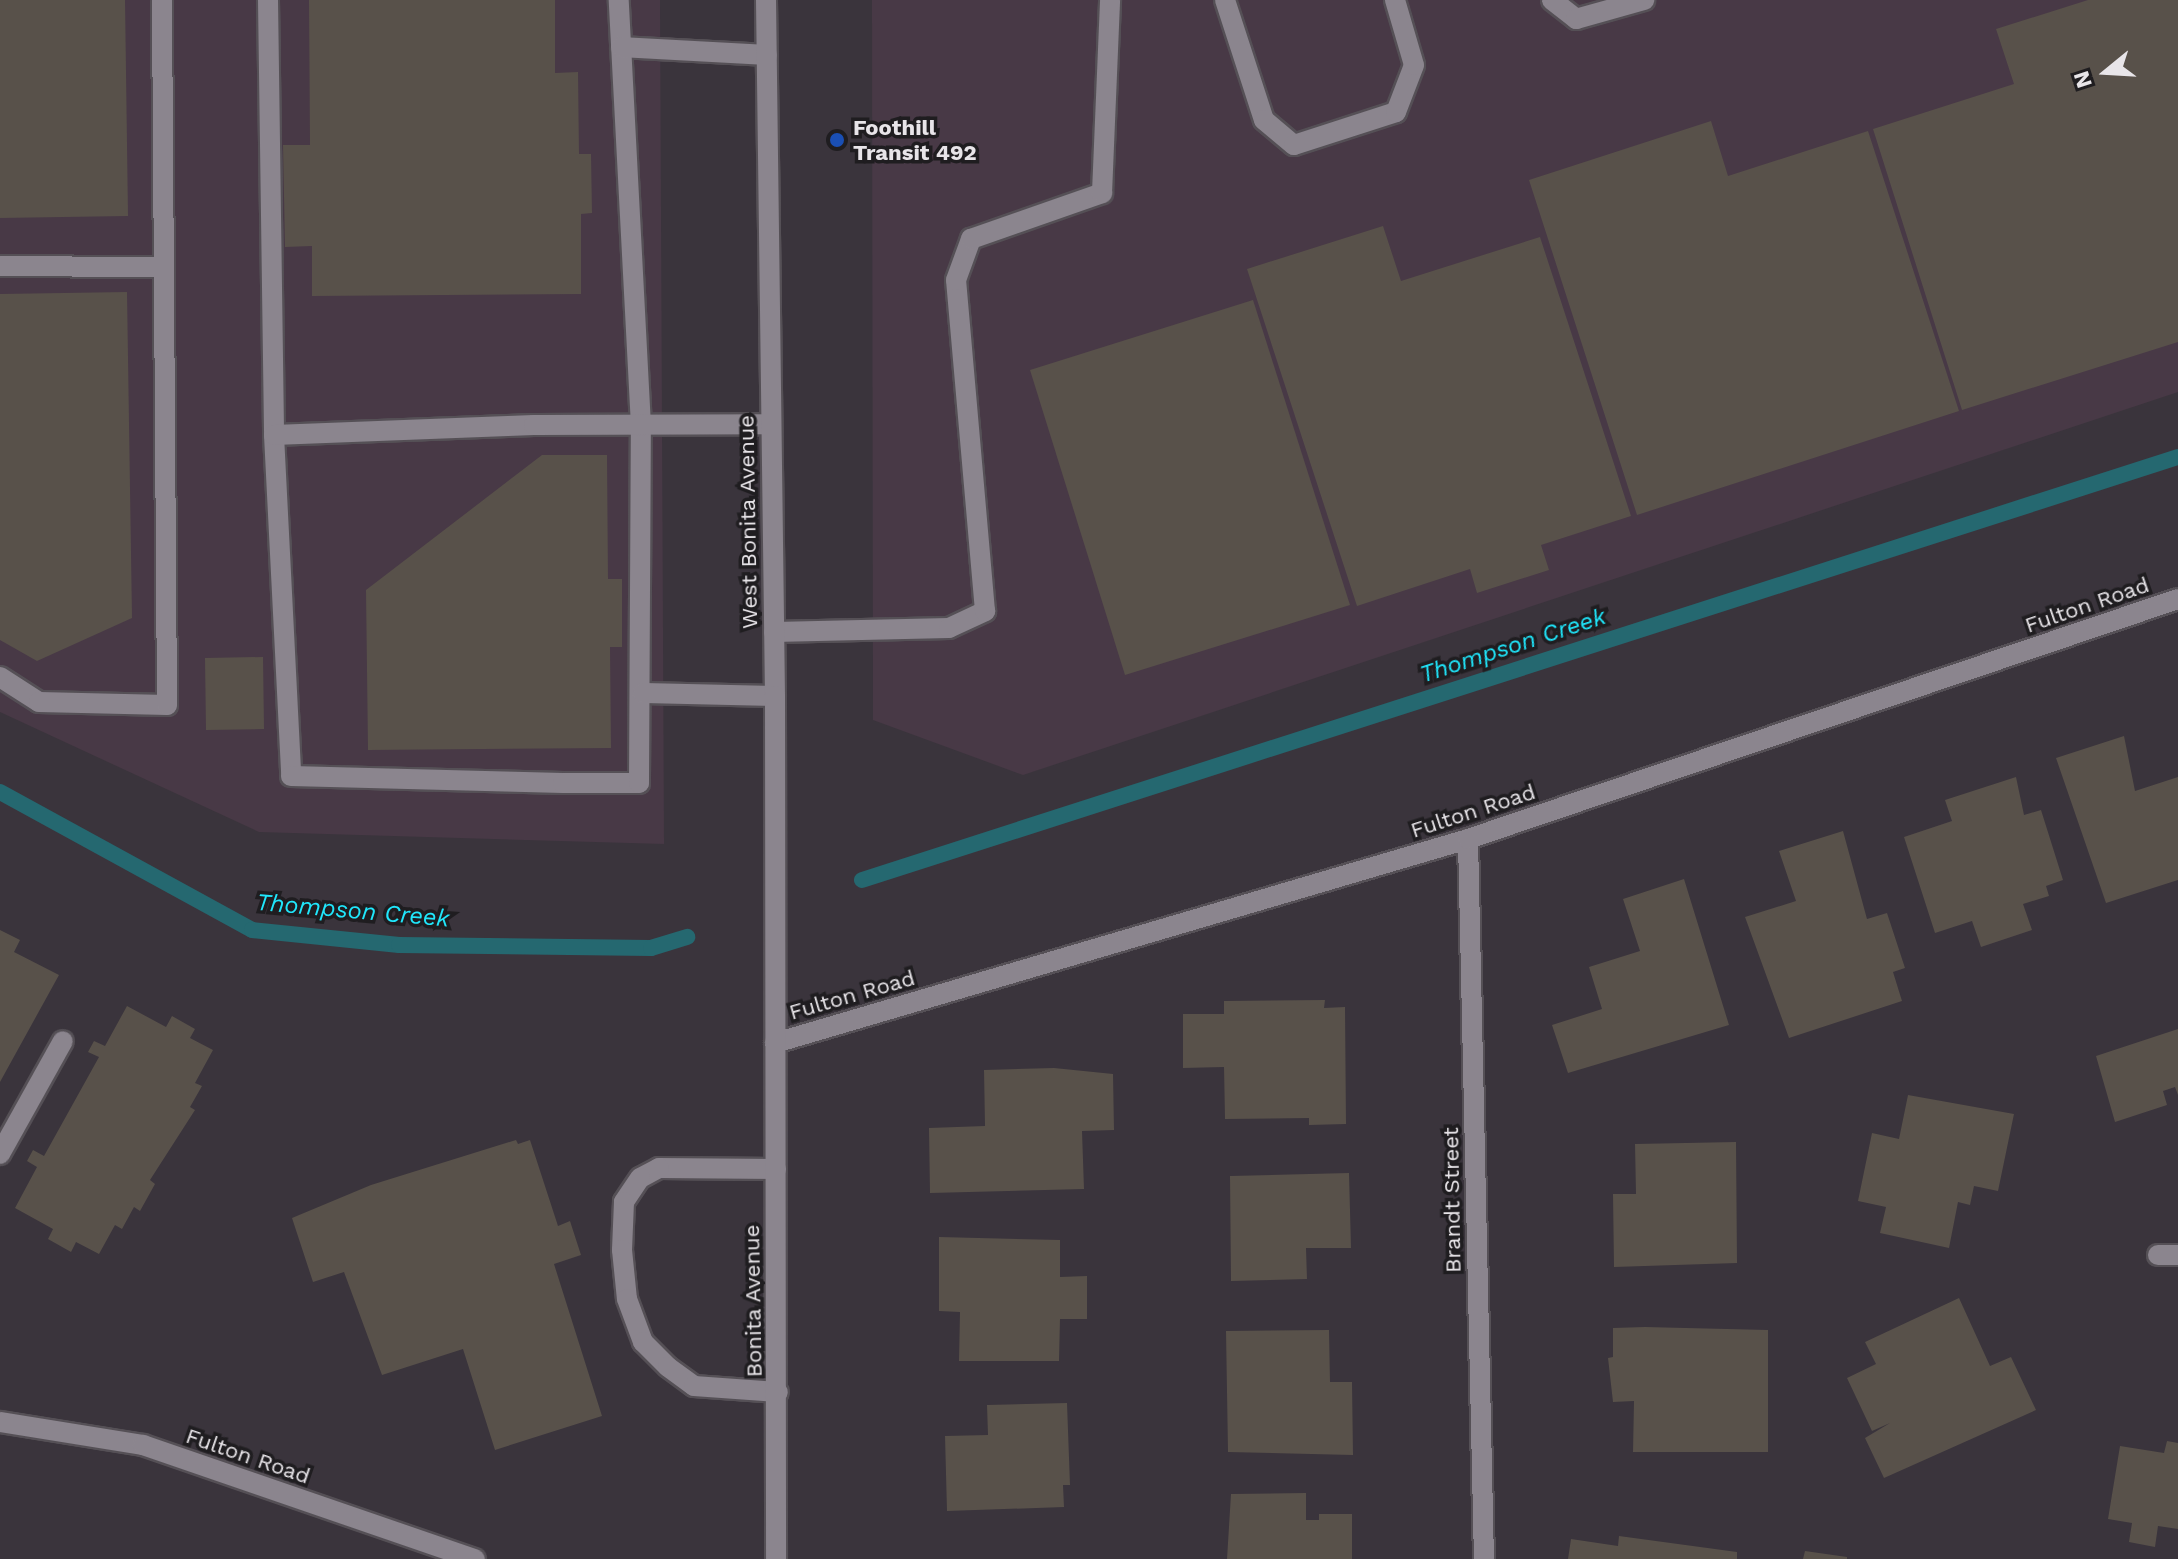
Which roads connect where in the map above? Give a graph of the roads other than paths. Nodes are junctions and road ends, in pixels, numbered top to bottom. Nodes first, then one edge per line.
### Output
1 (162, 0) edge
2 (268, 0) edge
3 (619, 0) edge
4 (766, 0) edge
5 (1110, 0) edge
6 (1225, 0) edge
7 (1395, 0) edge
8 (1552, 0) edge
9 (1644, 0) edge
10 (621, 47) junction
11 (767, 55) junction
12 (0, 266) edge
13 (163, 267) junction
14 (771, 424) junction
15 (641, 426) junction
16 (274, 435) junction
17 (2178, 599) edge
18 (774, 632) junction
19 (0, 677) edge
20 (643, 693) junction
21 (775, 696) junction
22 (1468, 839) junction
23 (63, 1041) dead end
24 (775, 1043) junction
25 (0, 1154) edge
26 (776, 1169) junction
27 (778, 1392) junction
28 (0, 1422) edge
29 (475, 1559) edge
30 (776, 1559) edge
31 (1484, 1559) edge

1 - 13 street
2 - 16 street
3 - 10 street
4 - 11 street, West Bonita Avenue
5 - 18 street
6 - 7 street
8 - 9 street
10 - 11 street
10 - 15 street
11 - 14 street, West Bonita Avenue
12 - 13 street
13 - 19 street
14 - 15 street
14 - 18 street, West Bonita Avenue
15 - 16 street
15 - 20 street
16 - 20 street
17 - 22 street, Fulton Road
18 - 21 street, West Bonita Avenue
20 - 21 street
21 - 24 street, West Bonita Avenue
22 - 24 street, Fulton Road
22 - 31 street, Brandt Street
23 - 25 street
24 - 26 street, Bonita Avenue
26 - 27 street, Bonita Avenue
26 - 27 street
27 - 30 street, Bonita Avenue
28 - 29 street, Fulton Road

